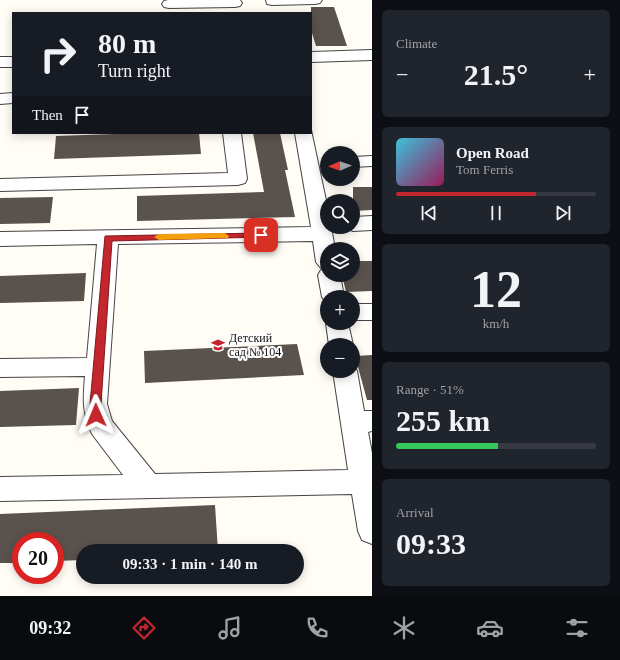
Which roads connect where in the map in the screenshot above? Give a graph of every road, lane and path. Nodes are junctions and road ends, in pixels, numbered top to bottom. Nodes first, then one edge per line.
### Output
1 (315, 0) edge
2 (234, 3) dead end
3 (273, 5) edge
4 (169, 6) edge
5 (372, 55) edge
6 (312, 57) edge
7 (0, 62) edge
8 (12, 62) edge
9 (232, 134) edge
10 (304, 134) edge
11 (372, 161) edge
12 (360, 162) edge
13 (319, 163) edge
14 (0, 185) edge
15 (321, 194) edge
16 (372, 223) edge
17 (360, 224) edge
18 (320, 228) edge
19 (108, 238) junction
20 (0, 240) edge
21 (360, 312) edge
22 (372, 312) edge
23 (98, 366) junction
24 (0, 368) edge
25 (348, 378) edge
26 (363, 421) edge
27 (364, 482) junction
28 (148, 486) junction
29 (0, 489) edge
30 (372, 531) edge

1 - 3 street
2 - 4 street
5 - 6 street
7 - 8 street
9 - 14 street
10 - 13 street
11 - 12 street
13 - 15 street
16 - 17 street
18 - 19 street
19 - 20 street
19 - 23 street
21 - 22 street
23 - 24 street
23 - 28 street
25 - 26 street
26 - 27 street
27 - 28 street
27 - 30 street
28 - 29 street

